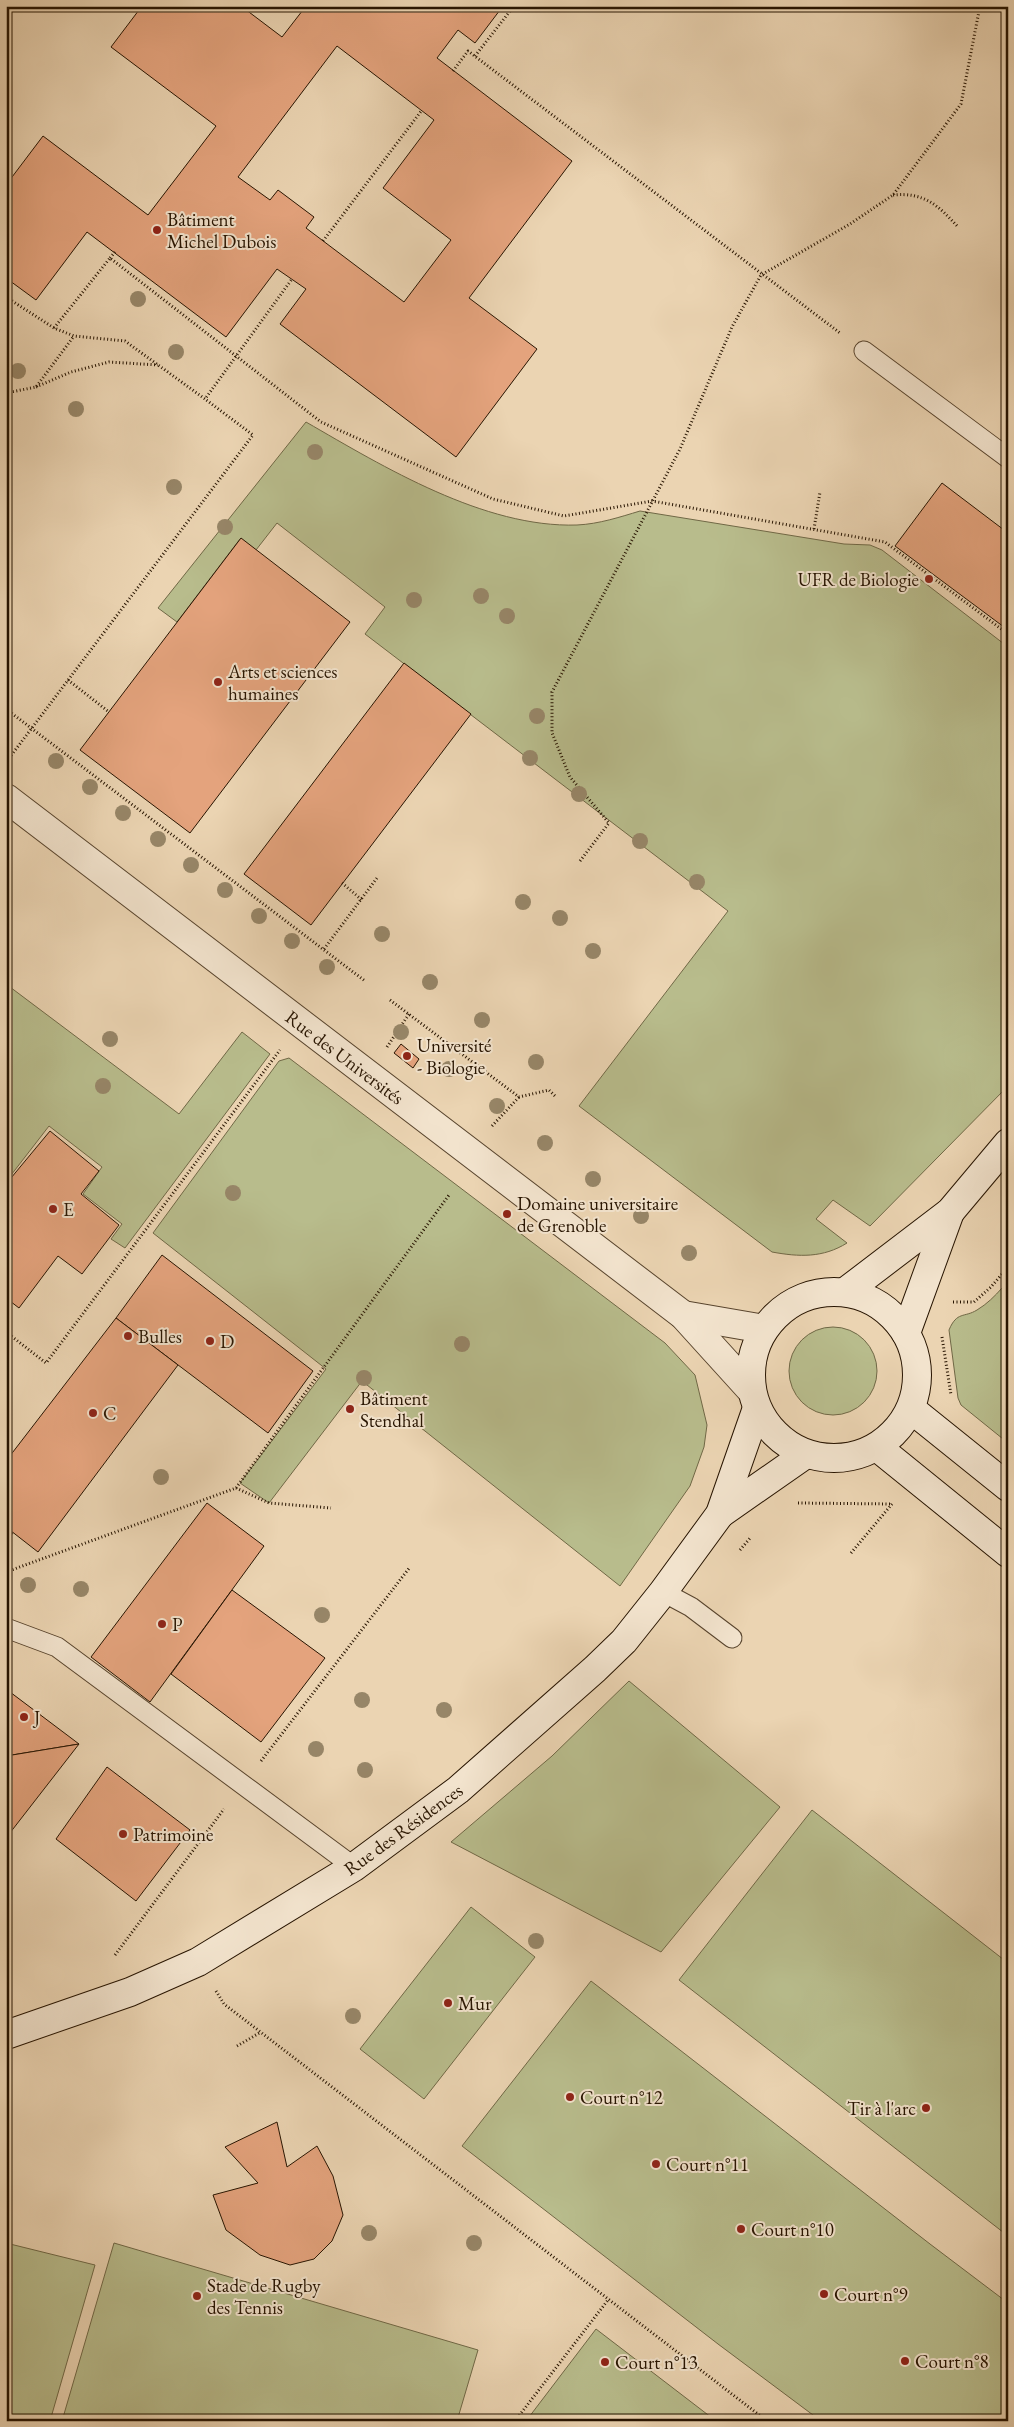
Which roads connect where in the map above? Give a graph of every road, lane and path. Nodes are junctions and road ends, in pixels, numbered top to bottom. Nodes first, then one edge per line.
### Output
1 (514, 6) edge
2 (980, 6) edge
3 (475, 56) junction
4 (453, 71) dead end
5 (422, 110) dead end
6 (892, 195) junction
7 (958, 226) dead end
8 (323, 241) dead end
9 (115, 252) dead end
10 (110, 258) junction
11 (761, 274) junction
12 (292, 279) dead end
13 (6, 297) edge
14 (54, 328) junction
15 (74, 336) junction
16 (864, 351) joint
17 (236, 356) junction
18 (159, 366) junction
19 (36, 387) junction
20 (6, 393) edge
21 (205, 399) junction
22 (1008, 458) edge
23 (820, 492) dead end
24 (652, 501) junction
25 (814, 529) junction
26 (1008, 634) edge
27 (68, 680) junction
28 (6, 709) edge
29 (109, 712) dead end
30 (32, 728) junction
31 (8, 761) dead end
32 (6, 798) edge
33 (580, 860) dead end
34 (377, 878) dead end
35 (342, 883) dead end
36 (362, 900) junction
37 (324, 950) junction
38 (366, 982) dead end
39 (390, 1000) dead end
40 (409, 1014) junction
41 (284, 1045) dead end
42 (384, 1051) dead end
43 (555, 1096) dead end
44 (519, 1097) junction
45 (486, 1132) dead end
46 (1008, 1143) edge
47 (449, 1195) dead end
48 (950, 1212) junction
49 (1008, 1267) edge
50 (845, 1292) junction
51 (945, 1302) dead end
52 (683, 1315) junction
53 (764, 1329) junction
54 (6, 1332) edge
55 (906, 1332) junction
56 (942, 1335) dead end
57 (754, 1399) junction
58 (955, 1403) dead end
59 (911, 1409) junction
60 (877, 1447) junction
61 (806, 1454) junction
62 (1008, 1487) edge
63 (236, 1488) junction
64 (790, 1502) dead end
65 (331, 1508) dead end
66 (720, 1514) junction
67 (851, 1553) dead end
68 (1008, 1553) edge
69 (6, 1572) edge
70 (663, 1592) junction
71 (6, 1628) edge
72 (732, 1638) dead end
73 (354, 1867) junction
74 (214, 1987) dead end
75 (261, 2032) junction
76 (6, 2035) edge
77 (237, 2046) dead end
78 (608, 2300) junction
79 (515, 2421) edge
80 (767, 2421) edge

1 - 3 path
2 - 6 path
3 - 4 path
3 - 11 path
5 - 8 path
6 - 7 path
6 - 11 path
9 - 10 path
10 - 14 path
10 - 17 path
11 - 16 path
11 - 24 path
12 - 17 path
13 - 14 path
14 - 15 path
15 - 18 path
15 - 19 path
16 - 22 lane
17 - 21 path
17 - 24 path
18 - 19 path
18 - 21 path
19 - 20 path
21 - 27 path
23 - 25 path
24 - 25 path
24 - 33 path
25 - 26 path
27 - 29 path
27 - 30 path
28 - 30 path
30 - 31 path
30 - 37 path
32 - 52 street, Rue des Universités
34 - 36 path
35 - 36 path
36 - 37 path
37 - 38 path
39 - 40 path
40 - 42 path
40 - 44 path
41 - 54 path
43 - 44 path
44 - 45 path
46 - 48 street
47 - 63 path
48 - 50 street
48 - 55 street
49 - 51 path
50 - 53 street
50 - 55 street
52 - 53 street, Rue des Universités
52 - 57 street, Rue des Universités
53 - 57 street
55 - 59 street
56 - 58 path
57 - 61 street
57 - 66 street, Rue des Résidences
59 - 60 street
59 - 62 street
60 - 61 street
60 - 68 street
61 - 66 street, Rue des Résidences
63 - 65 path
63 - 69 path
64 - 67 path
66 - 70 street, Rue des Résidences
70 - 72 lane
70 - 73 street, Rue des Résidences
71 - 73 lane
73 - 76 street, Rue des Résidences
74 - 75 path
75 - 77 path
75 - 78 path
78 - 79 path
78 - 80 path

